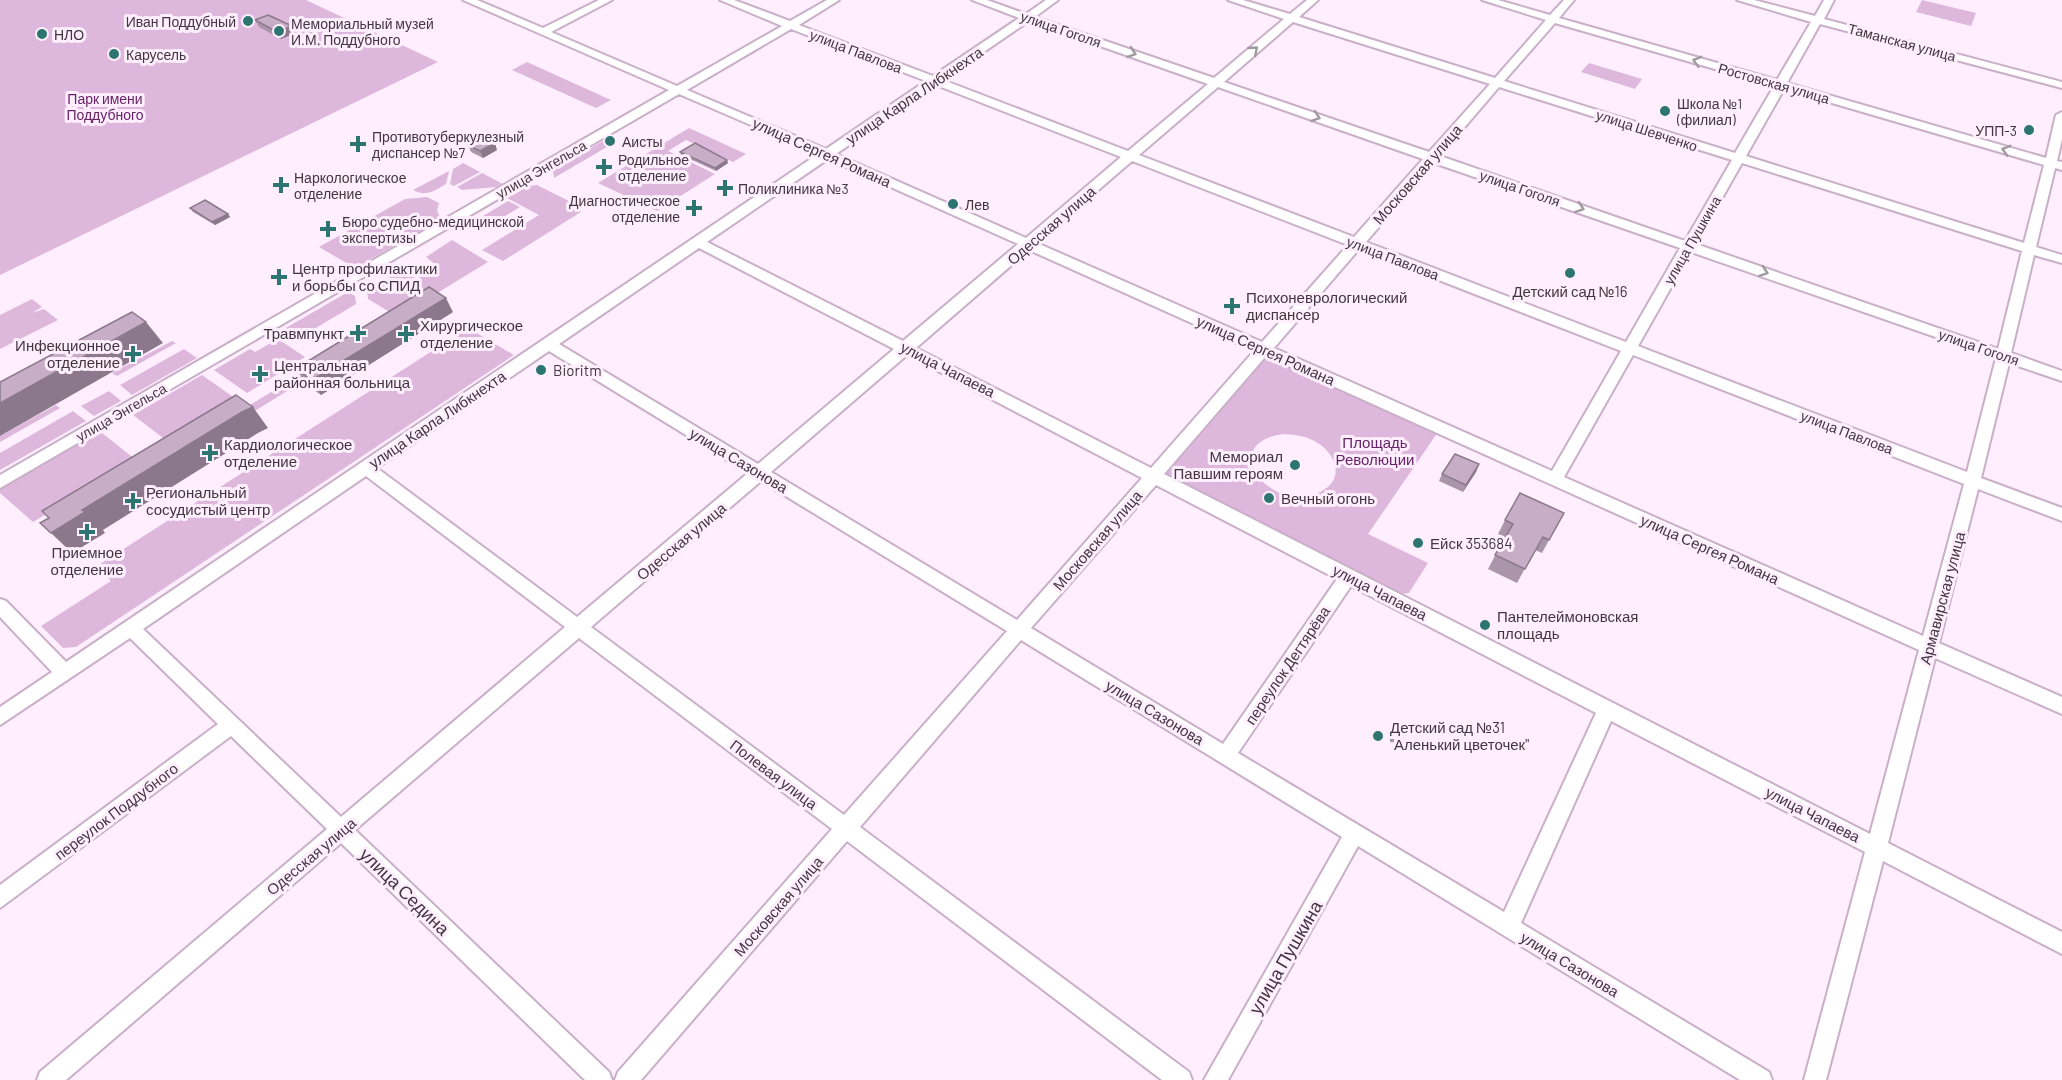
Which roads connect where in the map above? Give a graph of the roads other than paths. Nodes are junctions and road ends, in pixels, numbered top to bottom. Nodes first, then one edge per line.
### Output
1 (468, 0) edge
2 (607, 0) edge
3 (725, 0) edge
4 (834, 0) edge
5 (977, 0) edge
6 (1053, 0) edge
7 (1233, 0) edge
8 (1312, 0) edge
9 (1486, 0) edge
10 (1569, 0) edge
11 (1742, 0) edge
12 (1828, 0) edge
13 (1028, 17) junction
14 (1291, 18) junction
15 (1552, 19) junction
16 (1817, 20) junction
17 (790, 25) junction
18 (543, 32) junction
19 (934, 81) junction
20 (1217, 82) junction
21 (1497, 83) junction
22 (1780, 85) junction
23 (2062, 85) edge
24 (678, 90) junction
25 (2062, 115) edge
26 (827, 154) junction
27 (1130, 157) junction
28 (1432, 157) junction
29 (1738, 159) junction
30 (2056, 164) edge
31 (698, 242) junction
32 (1356, 243) junction
33 (1029, 244) junction
34 (1688, 246) junction
35 (2030, 249) junction
36 (2062, 259) edge
37 (548, 344) junction
38 (907, 348) junction
39 (1264, 349) junction
40 (1630, 349) junction
41 (2004, 356) junction
42 (2062, 376) edge
43 (366, 468) junction
44 (760, 473) junction
45 (1153, 476) junction
46 (1555, 479) junction
47 (1973, 481) junction
48 (0, 482) edge
49 (2062, 515) edge
50 (1348, 576) junction
51 (0, 606) edge
52 (130, 628) junction
53 (579, 628) junction
54 (1019, 629) junction
55 (1929, 647) junction
56 (65, 673) junction
57 (2062, 706) edge
58 (1607, 709) junction
59 (0, 717) edge
60 (232, 724) junction
61 (1226, 755) junction
62 (846, 828) junction
63 (342, 830) junction
64 (1355, 833) junction
65 (1875, 846) junction
66 (0, 898) edge
67 (1508, 927) junction
68 (2062, 943) edge
69 (48, 1080) edge
70 (601, 1080) edge
71 (626, 1080) edge
72 (1181, 1080) edge
73 (1215, 1080) edge
74 (1761, 1080) edge
75 (1815, 1080) edge

1 - 18 street, улица Сергея Романа
2 - 18 street
3 - 17 street, улица Павлова
4 - 17 street, улица Энгельса
5 - 13 street, улица Гоголя
6 - 13 street, улица Карла Либкнехта
7 - 14 street, улица Шевченко
8 - 14 street, Одесская улица
9 - 15 street, Ростовская улица
10 - 15 street, Московская улица
11 - 16 street, Таманская улица
12 - 16 street, улица Пушкина
13 - 19 street, улица Карла Либкнехта
13 -> 20 street, улица Гоголя
20 -> 14 street, Одесская улица
14 - 21 street, улица Шевченко
15 - 21 street, Московская улица
22 -> 15 street, Ростовская улица
16 - 22 street, улица Пушкина
16 - 23 street, Таманская улица
17 - 19 street, улица Павлова
17 - 24 street, улица Энгельса
18 - 24 street, улица Сергея Романа
19 - 26 street, улица Карла Либкнехта
19 - 27 street, улица Павлова
20 - 27 street, Одесская улица
20 -> 28 street, улица Гоголя
21 - 28 street, Московская улица
21 - 29 street, улица Шевченко
22 - 29 street, улица Пушкина
30 -> 22 street, Ростовская улица
24 - 26 street, улица Сергея Романа
24 - 48 street, улица Энгельса
25 - 30 street, Армавирская улица
26 - 31 street, улица Карла Либкнехта
26 - 33 street, улица Сергея Романа
27 - 32 street, улица Павлова
27 - 33 street, Одесская улица
28 - 32 street, Московская улица
28 -> 34 street, улица Гоголя
29 - 34 street, улица Пушкина
29 - 35 street, улица Шевченко
30 - 35 street, Армавирская улица
31 - 37 street, улица Карла Либкнехта
31 - 38 street, улица Чапаева
32 - 39 street, Московская улица
32 - 40 street, улица Павлова
33 - 38 street, Одесская улица
33 - 39 street, улица Сергея Романа
34 - 40 street, улица Пушкина
34 -> 41 street, улица Гоголя
35 - 36 street, улица Шевченко
35 - 41 street, Армавирская улица
37 - 43 street, улица Карла Либкнехта
37 - 44 street, улица Сазонова
38 - 44 street, Одесская улица
38 - 45 street, улица Чапаева
39 - 45 street, Московская улица
39 - 46 street, улица Сергея Романа
40 - 46 street, улица Пушкина
40 - 47 street, улица Павлова
41 - 42 street, улица Гоголя
41 - 47 street, Армавирская улица
43 - 52 street, улица Карла Либкнехта
43 - 53 street, Полевая улица
44 - 53 street, Одесская улица
44 - 54 street, улица Сазонова
45 - 50 street, улица Чапаева
45 - 54 street, Московская улица
46 - 55 street, улица Сергея Романа
47 - 49 street, улица Павлова
47 - 55 street, Армавирская улица
50 - 58 street, улица Чапаева
50 - 61 street, переулок Дегтярёва
51 - 56 street
52 - 56 street, улица Карла Либкнехта
52 - 60 street, улица Седина
53 - 62 street, Полевая улица
53 - 63 street, Одесская улица
54 - 61 street, улица Сазонова
54 - 62 street, Московская улица
55 - 57 street, улица Сергея Романа
55 - 65 street, Армавирская улица
56 - 59 street, улица Карла Либкнехта
58 - 65 street, улица Чапаева
58 - 67 street
60 - 63 street, улица Седина
60 - 66 street, переулок Поддубного
61 - 64 street, улица Сазонова
62 - 71 street, Московская улица
62 - 72 street, Полевая улица
63 - 69 street, Одесская улица
63 - 70 street, улица Седина
64 - 67 street, улица Сазонова
64 - 73 street, улица Пушкина
65 - 68 street, улица Чапаева
65 - 75 street, Армавирская улица
67 - 74 street, улица Сазонова

